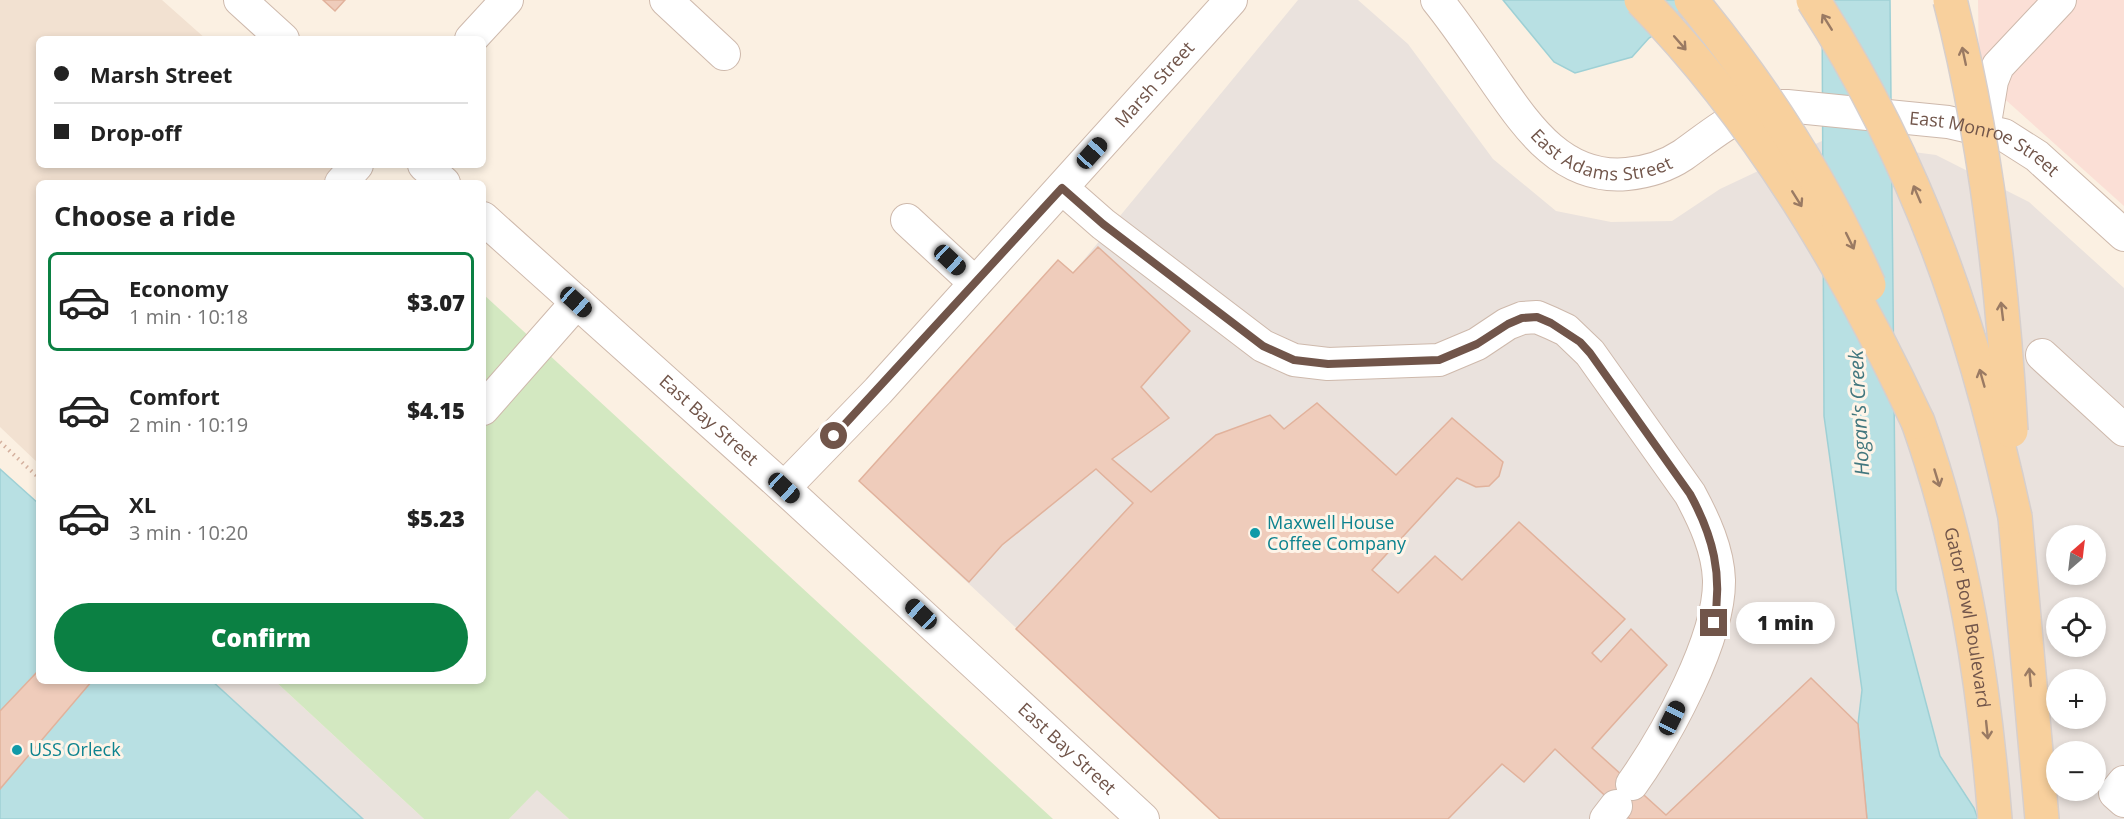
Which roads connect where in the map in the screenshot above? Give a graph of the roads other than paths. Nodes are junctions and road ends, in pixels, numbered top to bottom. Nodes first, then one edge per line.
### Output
1 (240, 0) edge
2 (507, 0) edge
3 (666, 0) edge
4 (1231, 0) edge
5 (1437, 0) edge
6 (1641, 0) edge
7 (1691, 0) edge
8 (1813, 0) edge
9 (1950, 0) edge
10 (2060, 0) edge
11 (280, 36) edge
12 (474, 36) edge
13 (724, 54) dead end
14 (1819, 109) joint
15 (1984, 129) junction
16 (354, 168) edge
17 (427, 168) edge
18 (344, 180) edge
19 (441, 180) edge
20 (1062, 188) junction
21 (907, 220) dead end
22 (486, 221) edge
23 (2124, 235) edge
24 (975, 283) junction
25 (576, 302) junction
26 (2042, 355) dead end
27 (486, 406) edge
28 (1918, 422) junction
29 (2124, 430) edge
30 (784, 488) junction
31 (2015, 516) junction
32 (2124, 782) edge
33 (2124, 801) edge
34 (1618, 803) edge
35 (1143, 819) edge
36 (1995, 819) edge
37 (2042, 819) edge

1 - 11 street
2 - 12 street
3 - 13 street
4 - 20 street, Marsh Street
5 - 14 street, East Adams Street
6 -> 28 main road, bridge
7 -> 28 main road, bridge
31 -> 8 main road, bridge
31 -> 9 main road, bridge
10 - 15 street
14 - 15 street, East Monroe Street
15 - 23 street, East Monroe Street
16 - 18 street
17 - 19 street
20 - 24 street, Marsh Street
20 - 34 street
21 - 24 street
22 - 25 street, East Bay Street
24 - 30 street, Marsh Street
25 - 27 street
25 - 30 street, East Bay Street
26 - 29 street
28 -> 36 main road, Gator Bowl Boulevard
30 - 35 street, East Bay Street
37 -> 31 main road
32 - 33 street

